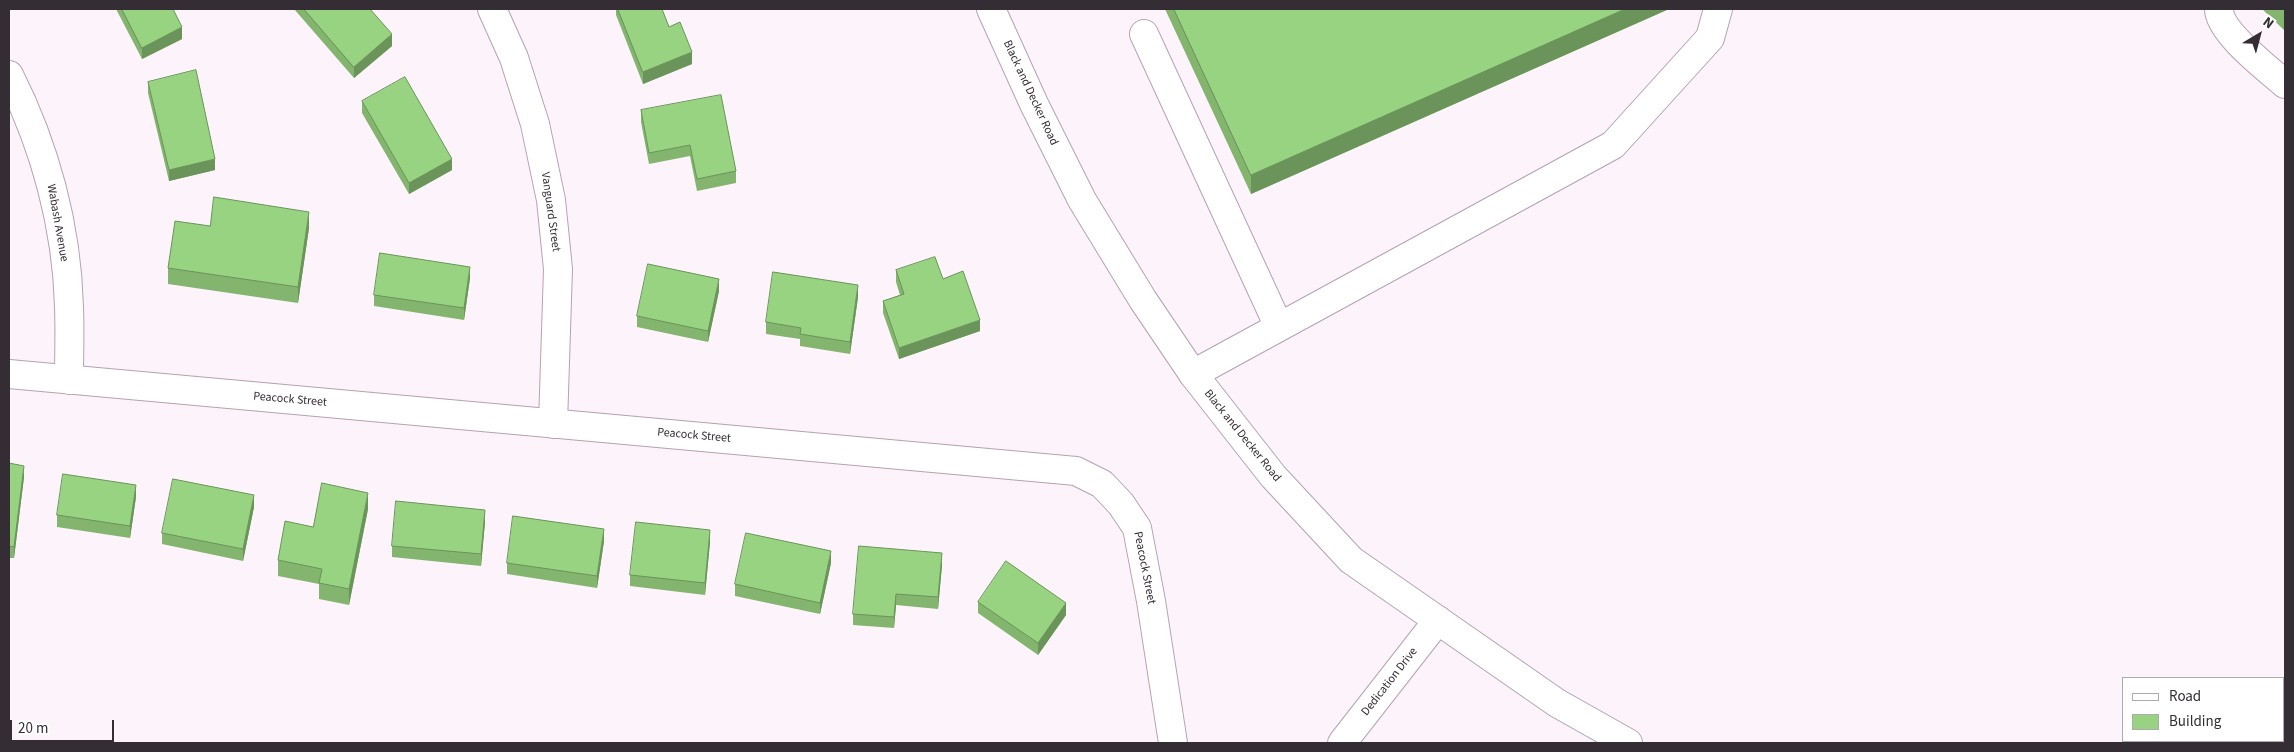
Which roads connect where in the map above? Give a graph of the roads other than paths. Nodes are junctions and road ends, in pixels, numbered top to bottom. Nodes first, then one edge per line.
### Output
1 (492, 9) edge
2 (991, 9) edge
3 (1718, 9) edge
4 (2219, 9) edge
5 (1144, 34) dead end
6 (9, 75) edge
7 (2285, 84) edge
8 (1279, 327) junction
9 (9, 374) edge
10 (1193, 374) junction
11 (69, 380) junction
12 (553, 424) junction
13 (1438, 620) junction
14 (1173, 743) edge
15 (1342, 743) edge
16 (1628, 743) edge

1 - 12 street, Vanguard Street
2 - 10 street, Black and Decker Road
3 - 8 street
4 - 7 street
5 - 8 street
6 - 11 street, Wabash Avenue
8 - 10 street
9 - 11 street, Peacock Street
10 - 13 street, Black and Decker Road
11 - 12 street, Peacock Street
12 - 14 street, Peacock Street
13 - 15 street, Dedication Drive
13 - 16 street, Black and Decker Road

